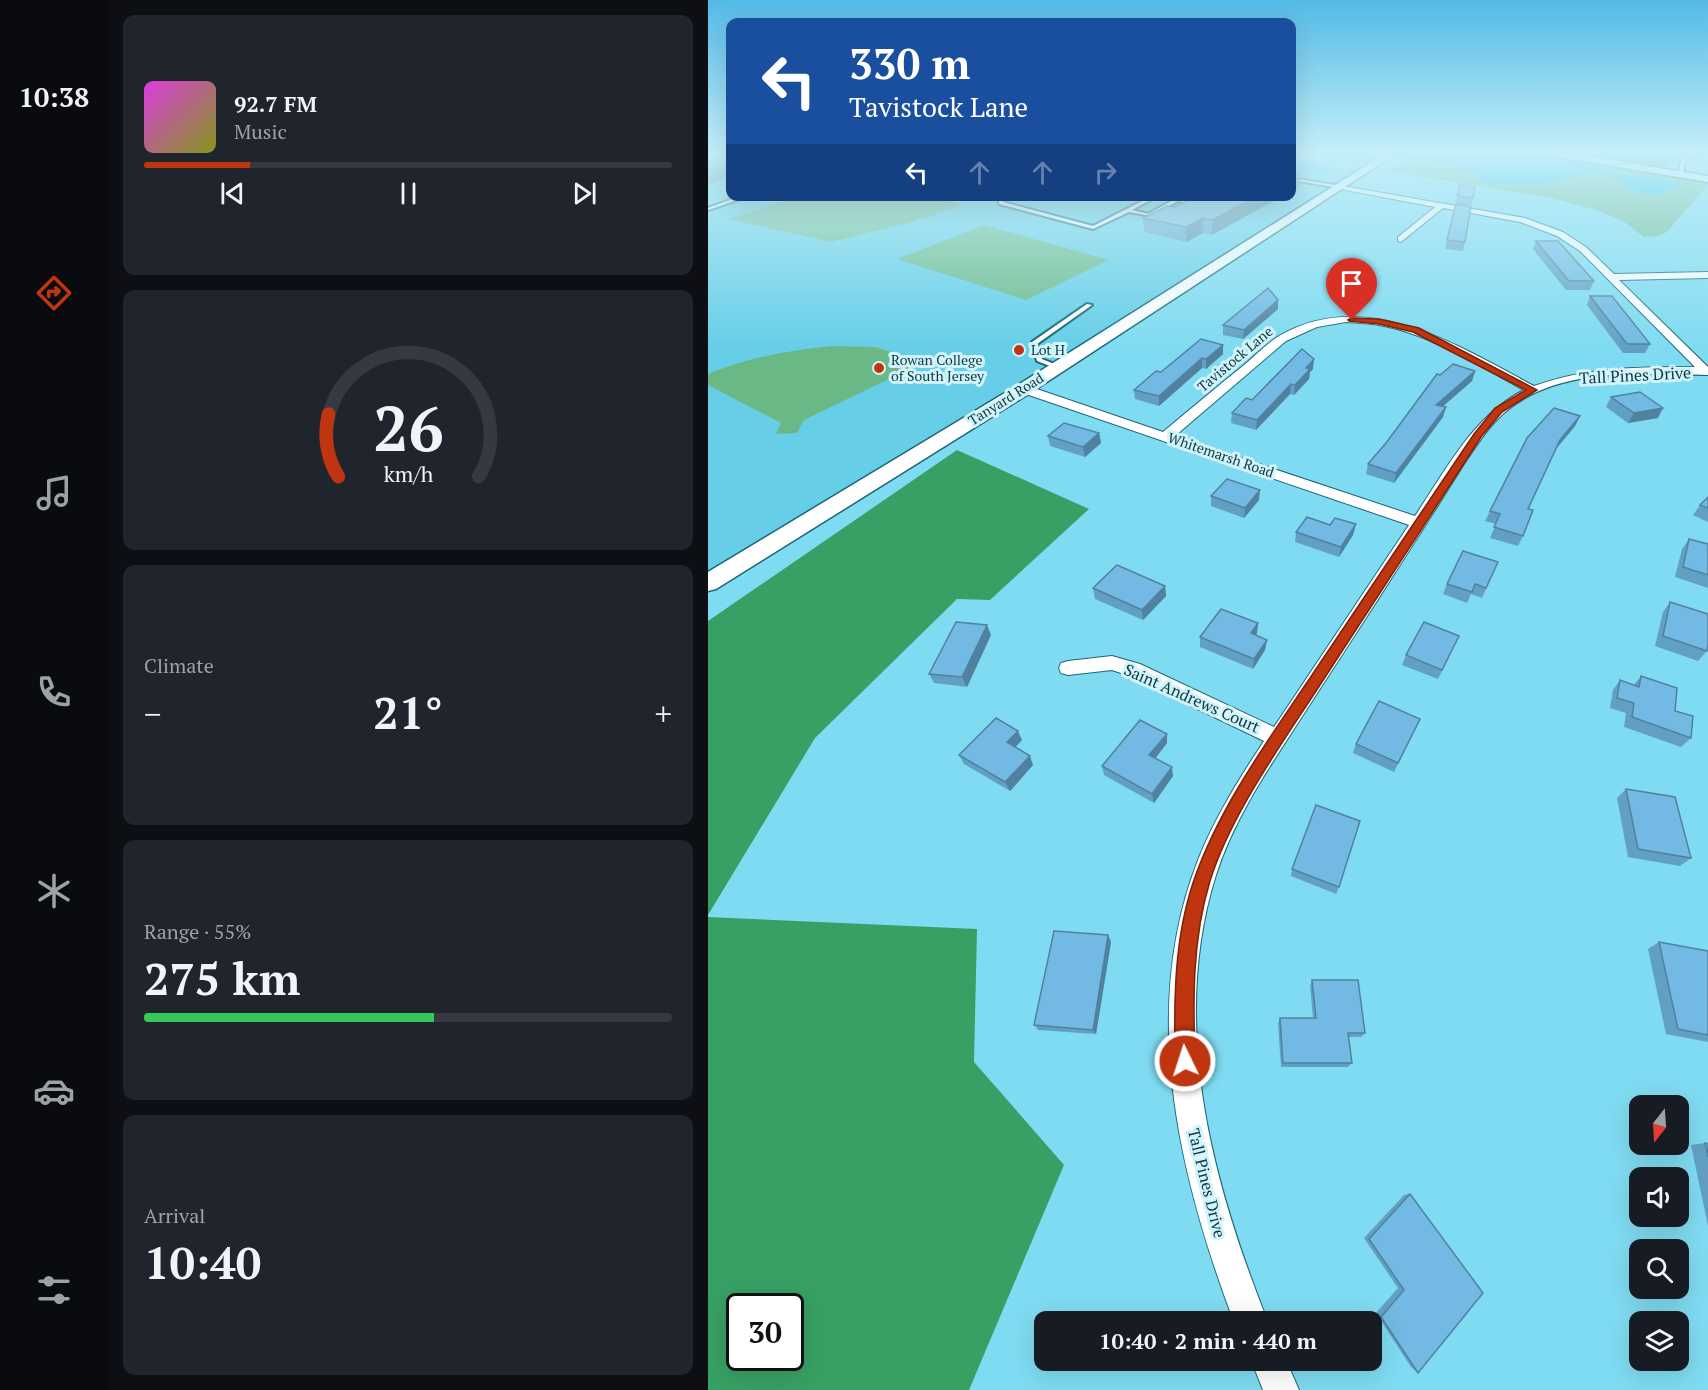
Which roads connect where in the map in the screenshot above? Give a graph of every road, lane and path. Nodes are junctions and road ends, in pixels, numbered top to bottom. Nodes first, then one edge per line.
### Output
1 (1056, 218) edge
2 (1114, 218) edge
3 (1293, 218) edge
4 (1427, 218) edge
5 (1510, 218) edge
6 (1401, 239) dead end
7 (1708, 275) edge
8 (1611, 277) junction
9 (1089, 306) dead end
10 (1057, 367) junction
11 (1707, 371) edge
12 (1024, 388) junction
13 (1533, 390) junction
14 (1166, 436) junction
15 (1419, 523) junction
16 (708, 584) edge
17 (1068, 668) dead end
18 (1278, 738) junction
19 (1247, 1311) edge
20 (1273, 1371) edge
21 (1281, 1390) edge

1 - 2 lane
3 - 10 street, Tanyard Road
4 - 6 street
5 - 8 street
7 - 8 street
8 - 11 street
9 - 10 lane
10 - 12 street, Tanyard Road
11 - 13 street, Tall Pines Drive
12 - 14 street, Whitemarsh Road
12 - 16 street, Tanyard Road
13 - 14 street, Tavistock Lane
13 - 15 street, Tall Pines Drive
14 - 15 street, Whitemarsh Road
15 - 18 street, Tall Pines Drive
17 - 18 street, Saint Andrews Court
18 - 19 street, Tall Pines Drive
20 - 21 street

